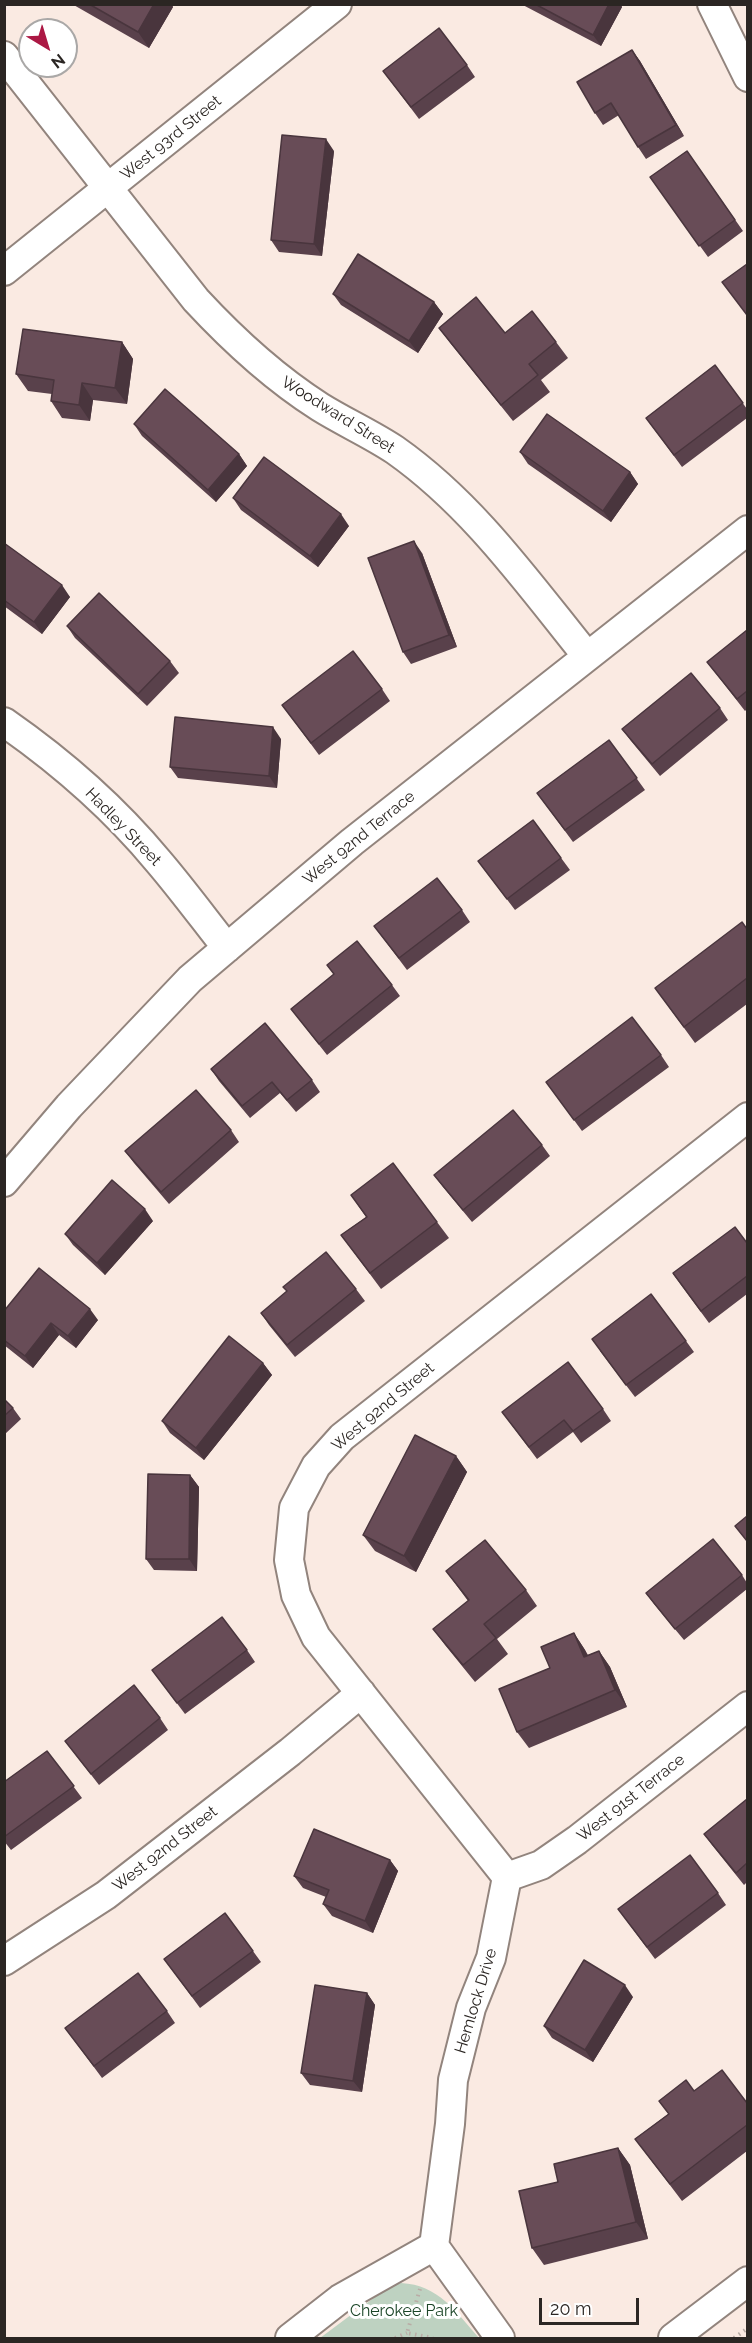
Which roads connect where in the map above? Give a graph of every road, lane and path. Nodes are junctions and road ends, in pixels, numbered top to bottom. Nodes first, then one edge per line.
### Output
1 (337, 4) edge
2 (712, 4) edge
3 (4, 56) edge
4 (747, 77) edge
5 (109, 189) junction
6 (4, 271) edge
7 (747, 530) edge
8 (587, 656) junction
9 (4, 722) edge
10 (227, 948) junction
11 (747, 1117) edge
12 (4, 1182) edge
13 (361, 1693) junction
14 (747, 1706) edge
15 (507, 1877) junction
16 (4, 1961) edge
17 (434, 2246) junction
18 (747, 2281) edge
19 (747, 2328) edge
20 (407, 2333) junction
21 (290, 2338) edge
22 (395, 2338) edge
23 (433, 2338) edge
24 (500, 2338) edge
25 (673, 2338) edge
26 (734, 2338) edge

1 - 5 street, West 93rd Street
2 - 4 street
3 - 5 street, Woodward Street
5 - 6 street, West 93rd Street
5 - 8 street, Woodward Street
7 - 8 street, West 92nd Terrace
8 - 10 street, West 92nd Terrace
9 - 10 street, Hadley Street
10 - 12 street, West 92nd Terrace
11 - 13 street, West 92nd Street
13 - 15 street
13 - 16 street, West 92nd Street
14 - 15 street, West 91st Terrace
15 - 17 street, Hemlock Drive
17 - 20 path
17 - 21 street
17 - 24 street
18 - 25 street
19 - 26 path
20 - 22 path
20 - 23 path

